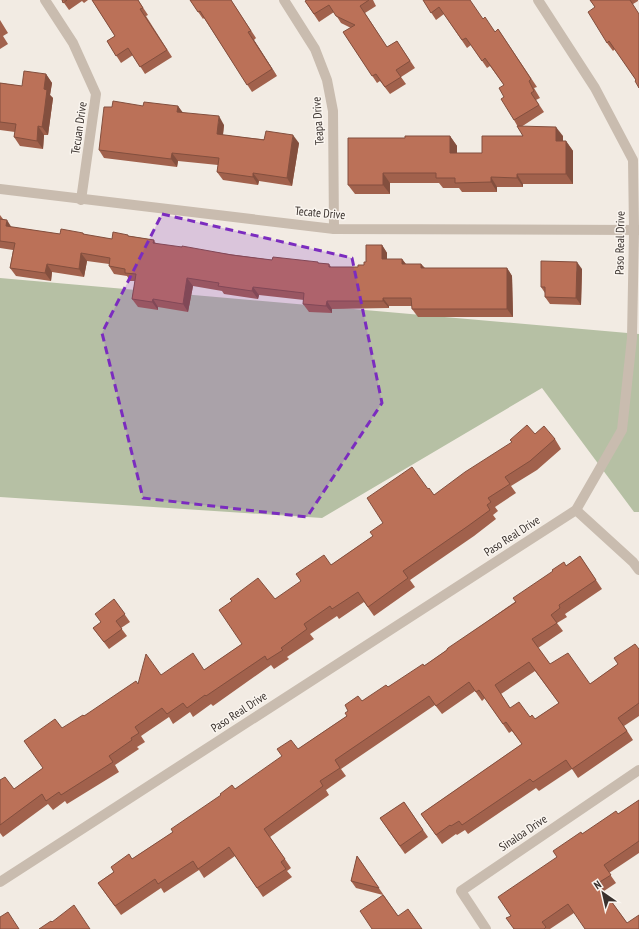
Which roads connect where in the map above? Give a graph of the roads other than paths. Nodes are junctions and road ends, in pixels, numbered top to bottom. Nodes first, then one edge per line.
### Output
1 (45, 0) edge
2 (284, 0) edge
3 (538, 0) edge
4 (0, 190) edge
5 (82, 200) junction
6 (334, 229) junction
7 (636, 230) edge
8 (576, 510) junction
9 (639, 570) edge
10 (639, 770) edge
11 (0, 882) edge
12 (486, 929) edge

1 - 5 street, Tecuan Drive
2 - 6 street, Teapa Drive
3 - 7 street, Paso Real Drive
4 - 5 street, Tecate Drive
5 - 6 street, Tecate Drive
6 - 7 street, Tecate Drive
7 - 8 street, Paso Real Drive
8 - 9 street
8 - 11 street, Paso Real Drive
10 - 12 street, Sinaloa Drive

